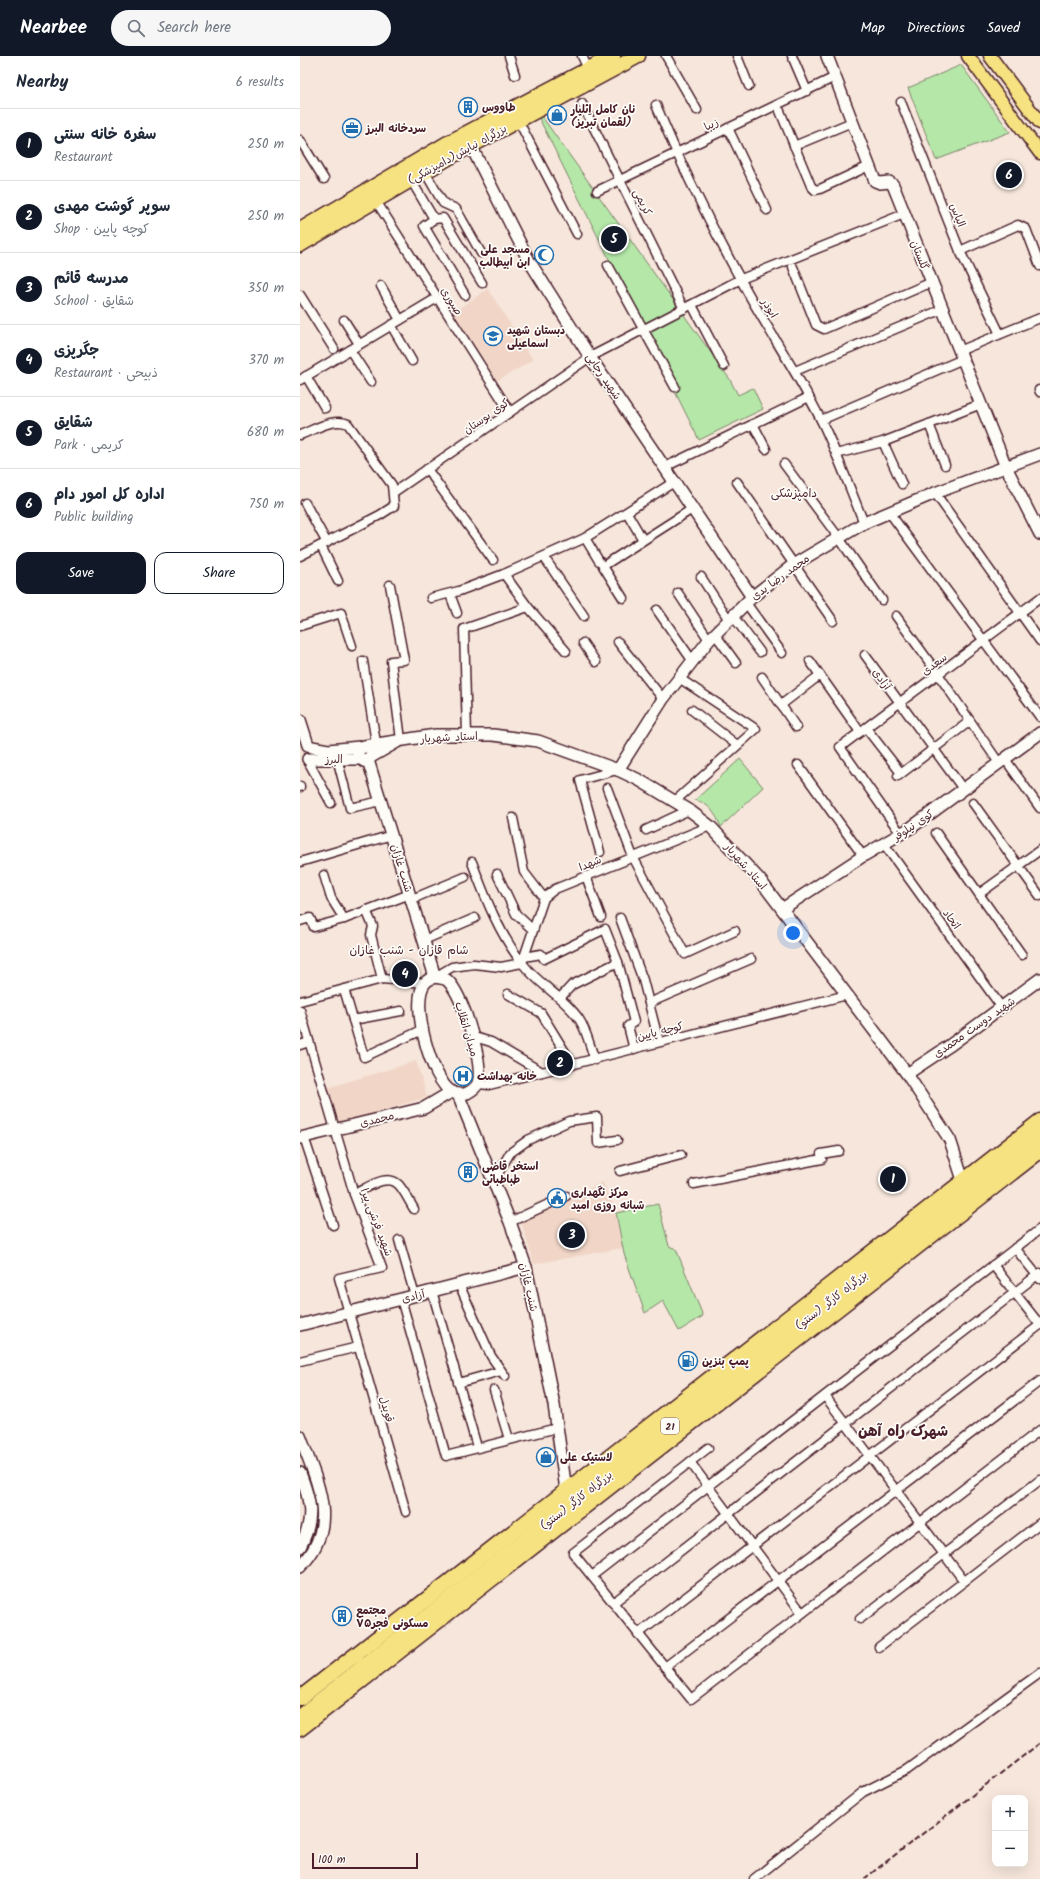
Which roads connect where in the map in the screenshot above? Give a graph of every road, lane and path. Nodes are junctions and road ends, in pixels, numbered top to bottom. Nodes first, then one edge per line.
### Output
1 (509, 56) edge
2 (582, 56) edge
3 (613, 56) edge
4 (638, 56) edge
5 (666, 56) edge
6 (737, 56) edge
7 (792, 56) edge
8 (827, 56) edge
9 (968, 56) edge
10 (990, 56) edge
11 (588, 69) junction
12 (515, 75) dead end
13 (835, 77) junction
14 (749, 86) dead end
15 (807, 91) junction
16 (901, 102) dead end
17 (582, 104) dead end
18 (656, 105) dead end
19 (697, 110) dead end
20 (780, 112) dead end
21 (518, 120) junction
22 (852, 122) junction
23 (1040, 122) edge
24 (728, 128) junction
25 (300, 140) edge
26 (471, 146) junction
27 (794, 146) junction
28 (676, 153) junction
29 (1040, 153) edge
30 (869, 166) junction
31 (425, 172) junction
32 (324, 179) dead end
33 (411, 180) junction
34 (620, 180) junction
35 (597, 191) dead end
36 (376, 201) junction
37 (767, 210) dead end
38 (904, 214) junction
39 (434, 219) junction
40 (300, 230) edge
41 (576, 234) dead end
42 (300, 245) edge
43 (960, 251) junction
44 (481, 253) dead end
45 (608, 265) dead end
46 (1040, 266) edge
47 (793, 267) dead end
48 (741, 280) junction
49 (932, 282) junction
50 (482, 283) dead end
51 (381, 286) dead end
52 (300, 295) edge
53 (466, 295) dead end
54 (437, 298) junction
55 (692, 305) junction
56 (684, 309) junction
57 (943, 309) junction
58 (1040, 318) edge
59 (344, 320) dead end
60 (400, 320) junction
61 (391, 325) junction
62 (644, 330) junction
63 (1000, 334) junction
64 (359, 344) junction
65 (334, 349) dead end
66 (350, 350) junction
67 (961, 355) junction
68 (590, 357) junction
69 (412, 361) dead end
70 (724, 366) dead end
71 (795, 372) junction
72 (303, 378) edge
73 (371, 382) dead end
74 (675, 387) dead end
75 (808, 397) junction
76 (981, 404) junction
77 (325, 408) dead end
78 (510, 412) junction
79 (821, 420) junction
80 (753, 424) junction
81 (929, 424) junction
82 (300, 435) edge
83 (883, 442) junction
84 (766, 449) dead end
85 (836, 454) junction
86 (1040, 454) edge
87 (784, 464) dead end
88 (945, 465) dead end
89 (1006, 467) junction
90 (665, 468) junction
91 (428, 469) junction
92 (674, 482) junction
93 (737, 482) dead end
94 (902, 484) dead end
95 (394, 492) junction
96 (935, 493) junction
97 (305, 503) dead end
98 (692, 509) junction
99 (889, 512) junction
100 (629, 516) dead end
101 (864, 523) junction
102 (1040, 534) edge
103 (585, 538) junction
104 (839, 538) junction
105 (643, 540) junction
106 (324, 544) junction
107 (300, 556) edge
108 (544, 557) junction
109 (493, 560) dead end
110 (599, 561) dead end
111 (793, 565) junction
112 (504, 574) junction
113 (700, 577) dead end
114 (338, 581) dead end
115 (390, 585) dead end
116 (678, 593) dead end
117 (450, 594) junction
118 (431, 598) dead end
119 (623, 598) dead end
120 (1040, 598) edge
121 (749, 600) junction
122 (882, 600) dead end
123 (528, 607) junction
124 (657, 610) dead end
125 (457, 613) dead end
126 (1020, 613) junction
127 (584, 616) dead end
128 (896, 616) dead end
129 (731, 618) junction
130 (833, 621) dead end
131 (300, 626) edge
132 (712, 637) junction
133 (983, 640) junction
134 (1040, 641) edge
135 (618, 642) dead end
136 (583, 643) dead end
137 (352, 646) dead end
138 (566, 651) dead end
139 (760, 652) dead end
140 (782, 653) dead end
141 (865, 655) dead end
142 (692, 660) junction
143 (363, 661) dead end
144 (810, 661) dead end
145 (596, 662) dead end
146 (736, 663) dead end
147 (938, 674) junction
148 (820, 675) junction
149 (762, 676) dead end
150 (679, 678) junction
151 (663, 699) junction
152 (900, 702) junction
153 (781, 705) junction
154 (692, 710) dead end
155 (1040, 717) edge
156 (970, 720) junction
157 (302, 724) edge
158 (796, 727) dead end
159 (863, 730) junction
160 (1040, 733) edge
161 (467, 735) junction
162 (401, 740) junction
163 (376, 743) junction
164 (737, 746) junction
165 (362, 747) junction
166 (934, 749) junction
167 (304, 752) edge
168 (336, 758) junction
169 (367, 759) junction
170 (1002, 761) junction
171 (798, 765) dead end
172 (618, 770) junction
173 (607, 788) dead end
174 (963, 790) junction
175 (381, 801) junction
176 (675, 801) junction
177 (331, 803) dead end
178 (973, 803) dead end
179 (1040, 808) edge
180 (689, 810) junction
181 (513, 818) dead end
182 (710, 826) junction
183 (646, 830) dead end
184 (936, 833) dead end
185 (901, 834) junction
186 (392, 835) junction
187 (884, 844) junction
188 (1040, 850) edge
189 (600, 852) dead end
190 (863, 856) junction
191 (633, 857) junction
192 (300, 862) edge
193 (472, 862) dead end
194 (1018, 865) junction
195 (497, 874) dead end
196 (324, 875) dead end
197 (586, 876) junction
198 (465, 877) dead end
199 (979, 894) junction
200 (411, 896) junction
201 (1040, 896) edge
202 (544, 898) junction
203 (782, 909) junction
204 (366, 910) junction
205 (601, 917) dead end
206 (475, 918) dead end
207 (620, 918) dead end
208 (344, 919) junction
209 (300, 921) edge
210 (533, 930) junction
211 (735, 930) dead end
212 (424, 940) junction
213 (1022, 955) dead end
214 (751, 959) dead end
215 (523, 960) junction
216 (618, 962) junction
217 (435, 977) junction
218 (382, 979) junction
219 (1040, 979) edge
220 (425, 983) junction
221 (344, 989) junction
222 (508, 994) dead end
223 (847, 995) junction
224 (560, 998) junction
225 (300, 1001) edge
226 (649, 1003) junction
227 (1002, 1008) junction
228 (300, 1010) edge
229 (401, 1011) dead end
230 (353, 1020) junction
231 (422, 1030) junction
232 (471, 1036) junction
233 (309, 1042) junction
234 (659, 1042) junction
235 (300, 1045) edge
236 (634, 1049) junction
237 (594, 1060) junction
238 (572, 1065) junction
239 (542, 1072) junction
240 (906, 1074) junction
241 (478, 1084) junction
242 (455, 1093) junction
243 (1040, 1121) edge
244 (336, 1129) junction
245 (1040, 1136) edge
246 (302, 1138) edge
247 (617, 1140) dead end
248 (839, 1151) dead end
249 (1040, 1151) edge
250 (681, 1155) dead end
251 (620, 1171) dead end
252 (963, 1180) junction
253 (493, 1182) junction
254 (694, 1184) dead end
255 (354, 1194) junction
256 (566, 1196) dead end
257 (414, 1209) dead end
258 (510, 1222) junction
259 (333, 1225) dead end
260 (1040, 1228) edge
261 (399, 1240) dead end
262 (1015, 1248) junction
263 (993, 1265) junction
264 (526, 1267) junction
265 (1039, 1276) edge
266 (459, 1284) junction
267 (432, 1291) junction
268 (1015, 1293) junction
269 (414, 1296) junction
270 (401, 1299) junction
271 (348, 1313) junction
272 (300, 1325) edge
273 (1040, 1325) edge
274 (358, 1347) junction
275 (300, 1361) edge
276 (1040, 1381) edge
277 (458, 1383) junction
278 (709, 1387) junction
279 (494, 1390) dead end
280 (825, 1396) junction
281 (846, 1424) junction
282 (557, 1428) junction
283 (1040, 1430) edge
284 (300, 1436) edge
285 (509, 1439) junction
286 (477, 1447) junction
287 (708, 1448) dead end
288 (870, 1456) junction
289 (690, 1462) junction
290 (300, 1473) edge
291 (1040, 1480) edge
292 (708, 1486) junction
293 (566, 1490) junction
294 (896, 1491) junction
295 (322, 1503) junction
296 (310, 1504) junction
297 (406, 1512) dead end
298 (729, 1514) junction
299 (920, 1523) junction
300 (1040, 1523) edge
301 (753, 1546) junction
302 (300, 1547) edge
303 (944, 1554) junction
304 (300, 1567) edge
305 (592, 1576) junction
306 (778, 1581) junction
307 (964, 1581) junction
308 (613, 1603) junction
309 (802, 1613) junction
310 (860, 1619) dead end
311 (638, 1634) junction
312 (879, 1647) dead end
313 (665, 1667) junction
314 (1040, 1673) edge
315 (300, 1698) edge
316 (300, 1716) edge
317 (300, 1730) edge
318 (754, 1879) edge

1 - 12 street
2 - 11 street
3 - 11 highway, بزرگراه نیایش(دامپزشکی)
4 - 21 highway, بزرگراه نیایش(دامپزشکی)
5 - 19 street
6 - 14 street
7 - 15 street
8 - 13 main road, گلستان
9 - 29 main road
10 - 23 main road
11 - 40 highway, بزرگراه نیایش(دامپزشکی)
13 - 15 street, زیبا
13 - 22 main road, گلستان
15 - 24 street, زیبا
16 - 43 street, الیاس
17 - 34 street, کریمی
18 - 28 street, ابوذر
20 - 27 street
21 - 26 highway, بزرگراه نیایش(دامپزشکی)
21 - 41 street
22 - 27 street
22 - 30 main road, گلستان
24 - 28 street, زیبا
24 - 37 street
25 - 32 street
26 - 31 highway, بزرگراه نیایش(دامپزشکی)
26 - 68 main road, شهید رجایی
27 - 30 street
28 - 34 street, زیبا
28 - 48 street, ابوذر
30 - 38 main road, گلستان
31 - 33 highway, بزرگراه نیایش(دامپزشکی)
31 - 44 street
33 - 36 highway, بزرگراه نیایش(دامپزشکی)
33 - 39 street
34 - 35 street, زیبا
34 - 56 street, کریمی
36 - 42 highway, بزرگراه نیایش(دامپزشکی)
36 - 54 street, صبوری
38 - 48 street, کوی بوستان
38 - 49 main road, گلستان
39 - 50 street
39 - 53 street
43 - 46 street
43 - 63 street, الیاس
45 - 62 street
47 - 49 street
48 - 55 street, کوی بوستان
48 - 71 street, ابوذر
49 - 57 main road, گلستان
51 - 60 street
52 - 65 street
54 - 60 street
54 - 78 street, صبوری
55 - 56 street, کوی بوستان
55 - 70 street
56 - 62 street, کوی بوستان
57 - 67 main road, گلستان
57 - 71 street
58 - 63 street
59 - 64 street
60 - 61 street
61 - 64 street
61 - 69 street
62 - 68 street, کوی بوستان
62 - 74 street
63 - 67 street
64 - 66 street
66 - 72 street
66 - 73 street
67 - 76 main road, گلستان
67 - 79 street
68 - 78 street, کوی بوستان
68 - 90 main road, شهید رجایی
71 - 75 street, ابوذر
72 - 77 street
75 - 79 street, ابوذر
75 - 80 street
76 - 81 street
76 - 89 main road, گلستان
78 - 91 street, کوی بوستان
79 - 85 street, ابوذر
80 - 84 street
80 - 90 street
81 - 83 street
81 - 88 street
82 - 95 street
83 - 85 street
83 - 94 street
85 - 101 street, ابوذر
86 - 89 main road, محمد رضا یدی
87 - 104 street
89 - 96 main road, محمد رضا یدی
89 - 102 main road, گلستان
90 - 92 main road, شهید رجایی
91 - 95 street, کوی بوستان
91 - 109 street
92 - 98 main road, شهید رجایی
92 - 103 street
93 - 111 street
95 - 106 street
96 - 99 main road, محمد رضا یدی
96 - 126 street
97 - 106 street
98 - 105 street
98 - 121 main road, شهید رجایی
99 - 101 main road, محمد رضا یدی
99 - 133 street
100 - 105 street
101 - 104 main road, محمد رضا یدی
103 - 108 street
103 - 110 street
104 - 111 main road, محمد رضا یدی
104 - 122 street
105 - 119 street
106 - 107 street
106 - 114 street
108 - 112 street
108 - 127 street
111 - 121 main road, محمد رضا یدی
111 - 130 street
112 - 117 street
112 - 123 street
113 - 129 street
115 - 162 street
116 - 132 street
117 - 118 street
117 - 125 street
120 - 126 street, سعدی
121 - 129 main road, محمد رضا یدی
121 - 140 street
123 - 138 street
123 - 161 street
124 - 142 street
126 - 133 street, سعدی
126 - 134 street
128 - 147 street
129 - 132 main road, محمد رضا یدی
129 - 139 street
131 - 137 street
132 - 142 main road, محمد رضا یدی
132 - 146 street
133 - 147 street, سعدی
133 - 155 street
135 - 151 street
136 - 145 street
141 - 152 street, آزادی
142 - 150 main road, محمد رضا یدی
143 - 163 street
144 - 148 street
147 - 152 street, سعدی
147 - 156 street
148 - 153 street
148 - 159 street
149 - 153 street
150 - 151 main road, محمد رضا یدی
150 - 164 street
151 - 172 main road, محمد رضا یدی
152 - 159 street, سعدی
152 - 166 street, آزادی
153 - 158 street
154 - 164 street
156 - 166 street
156 - 170 street
157 - 167 main road
159 - 166 street
159 - 185 street, سعدی
160 - 170 main road, کوی نیلوفر
161 - 162 main road, استاد شهریار
161 - 172 main road, استاد شهریار
162 - 163 main road, استاد شهریار
162 - 169 main road, استاد شهریار
163 - 165 main road, استاد شهریار
164 - 176 street
165 - 167 main road, البرز
165 - 169 main road, شنب غازان
166 - 174 street, آزادی
167 - 168 main road, البرز
167 - 177 street
168 - 169 main road, البرز
168 - 175 street
169 - 175 main road, شنب غازان
170 - 174 main road, کوی نیلوفر
170 - 179 street
171 - 190 street
172 - 176 main road, استاد شهریار
172 - 189 street
173 - 191 street
174 - 185 main road, کوی نیلوفر
175 - 186 main road, شنب غازان
176 - 180 main road, استاد شهریار
178 - 194 street
180 - 182 main road, استاد شهریار
180 - 183 street
181 - 202 street
182 - 191 street, شهدا
182 - 203 main road, استاد شهریار
184 - 199 street
185 - 187 main road, کوی نیلوفر
186 - 192 street
186 - 200 main road, شنب غازان
187 - 190 main road, کوی نیلوفر
187 - 227 street, اتحاد
188 - 194 street
190 - 203 main road, کوی نیلوفر
191 - 197 street, شهدا
191 - 211 street
193 - 215 street
194 - 199 street
194 - 201 street
195 - 210 street
196 - 208 street
197 - 202 street, شهدا
197 - 205 street
198 - 200 street
199 - 213 street
200 - 204 street
200 - 212 main road, شنب غازان
202 - 210 street
203 - 223 main road, استاد شهریار
204 - 208 street
204 - 218 street
206 - 212 street
207 - 226 street
208 - 209 street
210 - 215 street
212 - 217 main road, شنب غازان
214 - 226 street
215 - 216 street
215 - 217 street
215 - 224 street
216 - 224 street
216 - 236 street
217 - 220 main road
217 - 232 main road, میدان انقلاب
218 - 220 street
218 - 221 street
219 - 227 main road, شهید دوست محمدی
220 - 231 main road
221 - 225 street
221 - 230 street
222 - 238 street
223 - 234 street, کوچه پایین
223 - 240 main road, استاد شهریار
224 - 237 street
226 - 234 street
227 - 240 main road, شهید دوست محمدی
228 - 233 street, شهید فرشی پیرا
229 - 230 street
230 - 231 street
231 - 242 main road
232 - 239 street
232 - 241 main road, میدان انقلاب
233 - 235 street
233 - 244 street, شهید فرشی پیرا
234 - 236 street, کوچه پایین
236 - 237 street, کوچه پایین
237 - 238 street, کوچه پایین
238 - 239 street, کوچه پایین
239 - 241 street, کوچه پایین
240 - 252 main road, استاد شهریار
241 - 242 main road
242 - 244 main road, محمدی
242 - 253 main road, شنب غازان
243 - 252 highway
244 - 246 main road, محمدی
244 - 255 street, شهید فرشی پیرا
245 - 278 highway, بزرگراه کارگر (سنتو) / 21
246 - 259 street
247 - 253 street
248 - 254 street
249 - 317 highway, بزرگراه کارگر (سنتو) / 21
250 - 251 street
252 - 278 highway
253 - 258 main road, شنب غازان
255 - 257 street
255 - 271 street, شهید فرشی پیرا
256 - 258 street
258 - 264 main road, شنب غازان
260 - 262 street
261 - 269 street
262 - 263 street
262 - 265 street
263 - 268 street
263 - 280 street
264 - 266 main road, آزادی
264 - 282 main road, شنب غازان
265 - 268 street
266 - 267 main road, آزادی
266 - 277 street
267 - 269 main road, آزادی
267 - 277 street
268 - 273 street
268 - 281 street
269 - 270 main road, آزادی
270 - 271 main road, آزادی
270 - 286 street
271 - 272 main road, آزادی
271 - 274 street, قویدل
273 - 288 street
274 - 275 street
274 - 297 street, قویدل
276 - 294 street
277 - 286 street
278 - 293 highway
278 - 316 highway, بزرگراه کارگر (سنتو) / 21
279 - 285 street
280 - 281 street
280 - 292 street
281 - 288 street
281 - 298 street
282 - 285 street
282 - 293 main road, شنب غازان
283 - 299 street
284 - 295 main road
285 - 286 street
287 - 289 street
288 - 294 street
288 - 301 street
289 - 292 street
289 - 305 street
290 - 296 main road
291 - 303 street
292 - 298 street
292 - 305 street
293 - 315 highway
294 - 299 street
294 - 306 street
295 - 296 main road
295 - 304 main road
296 - 302 main road
298 - 301 street
298 - 308 street
299 - 303 street
299 - 309 street
300 - 307 street
301 - 306 street
301 - 311 street
303 - 307 street
303 - 310 street
305 - 308 street
306 - 309 street
306 - 313 street
307 - 312 street
308 - 311 street
309 - 313 street
311 - 313 street
314 - 318 street

